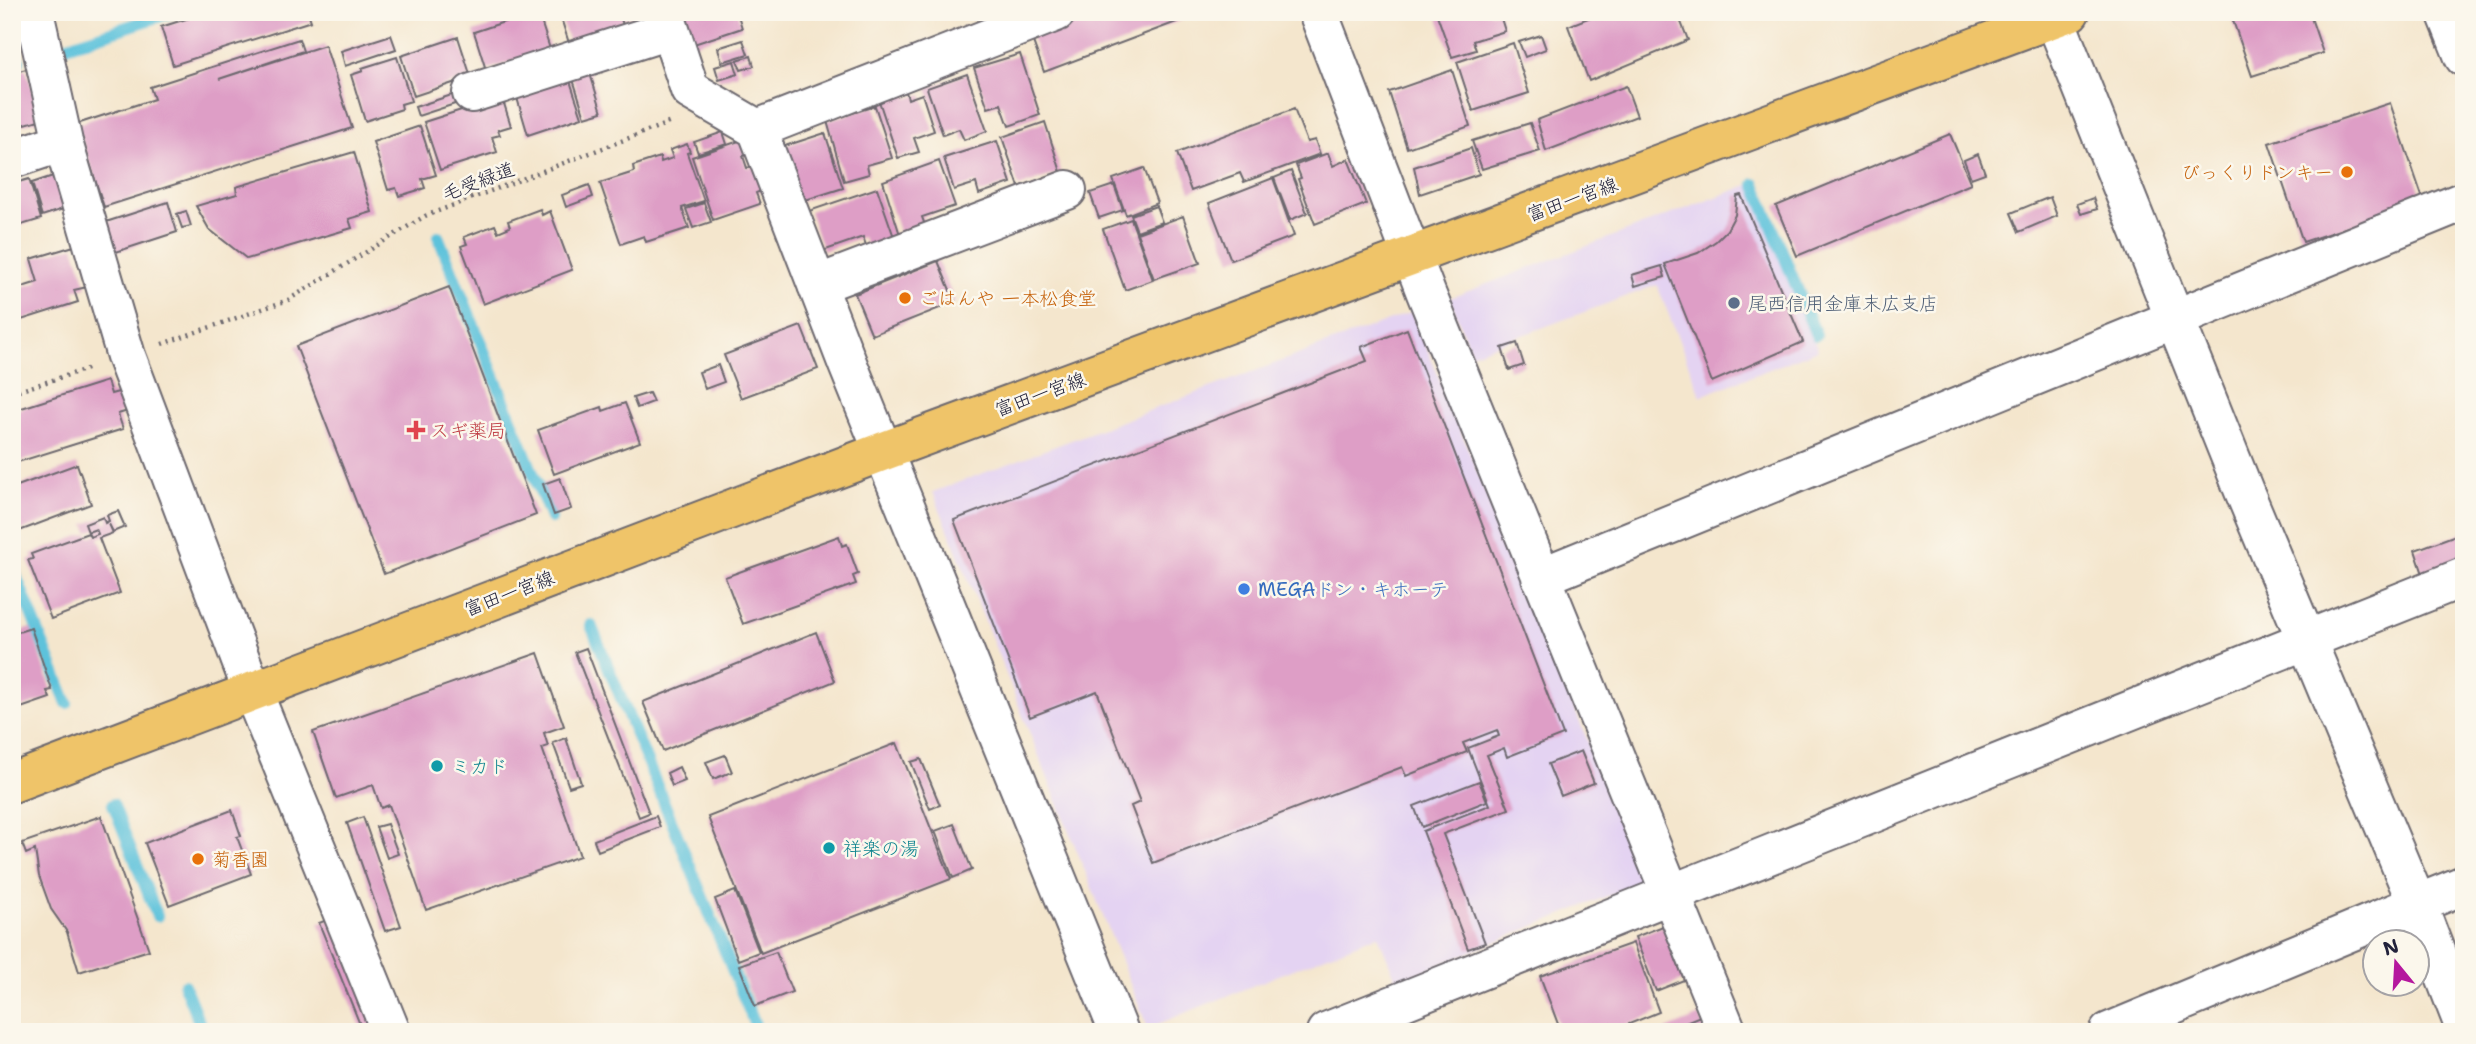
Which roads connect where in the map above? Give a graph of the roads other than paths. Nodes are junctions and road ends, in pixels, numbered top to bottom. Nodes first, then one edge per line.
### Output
1 (1056, 12) edge
2 (1318, 12) edge
3 (2446, 12) edge
4 (2059, 14) edge
5 (666, 21) edge
6 (28, 28) edge
7 (2464, 57) edge
8 (472, 93) dead end
9 (757, 129) junction
10 (64, 142) junction
11 (12, 159) edge
12 (1067, 190) dead end
13 (2464, 201) edge
14 (1413, 258) junction
15 (817, 285) junction
16 (2174, 319) junction
17 (884, 452) junction
18 (1541, 577) junction
19 (2464, 577) edge
20 (2308, 640) junction
21 (252, 690) junction
22 (12, 783) edge
23 (2464, 886) edge
24 (1668, 892) junction
25 (2417, 904) junction
26 (2464, 1026) edge
27 (391, 1032) edge
28 (1119, 1032) edge
29 (1325, 1032) edge
30 (1727, 1032) edge
31 (2109, 1032) edge

1 - 9 street
2 - 14 street
3 - 7 street
4 - 14 main road, 富田一宮線
4 - 16 street
5 - 8 street
5 - 9 street
6 - 10 street
9 - 15 street
10 - 11 street
10 - 21 street
12 - 15 street
13 - 16 street
14 - 17 main road, 富田一宮線
14 - 18 street
15 - 17 street
16 - 18 street
16 - 20 street
17 - 21 main road, 富田一宮線
17 - 28 street
18 - 24 street
19 - 20 street
20 - 24 street
20 - 25 street
21 - 22 main road, 富田一宮線
21 - 27 street
23 - 25 street
24 - 29 street
24 - 30 street
25 - 26 street
25 - 31 street

